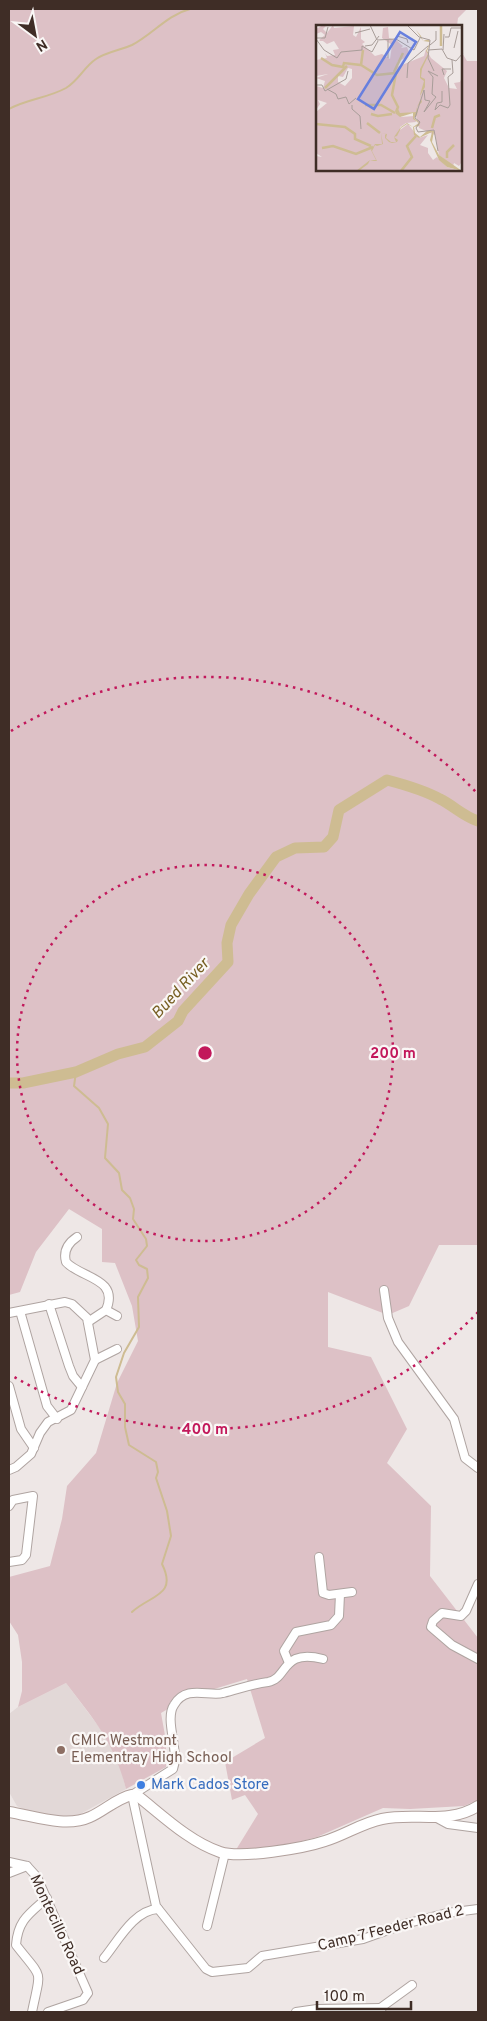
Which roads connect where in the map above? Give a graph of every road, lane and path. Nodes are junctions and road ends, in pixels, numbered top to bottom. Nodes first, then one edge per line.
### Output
1 (77, 1237) dead end
2 (384, 1290) dead end
3 (49, 1304) junction
4 (106, 1310) junction
5 (20, 1311) junction
6 (9, 1313) edge
7 (117, 1316) dead end
8 (88, 1322) junction
9 (117, 1349) dead end
10 (95, 1360) junction
11 (9, 1386) edge
12 (82, 1387) junction
13 (56, 1419) junction
14 (34, 1448) junction
15 (478, 1468) edge
16 (9, 1470) edge
17 (9, 1506) edge
18 (319, 1557) dead end
19 (9, 1562) edge
20 (478, 1584) edge
21 (352, 1592) dead end
22 (340, 1594) junction
23 (323, 1659) dead end
24 (478, 1659) edge
25 (288, 1663) junction
26 (132, 1795) junction
27 (478, 1806) edge
28 (9, 1812) edge
29 (437, 1818) junction
30 (478, 1828) edge
31 (225, 1853) junction
32 (9, 1862) edge
33 (27, 1866) junction
34 (9, 1874) edge
35 (47, 1898) junction
36 (158, 1909) junction
37 (478, 1909) edge
38 (207, 1926) dead end
39 (12, 1947) edge
40 (104, 1958) dead end
41 (412, 1985) dead end
42 (378, 2010) edge
43 (32, 2012) edge
44 (48, 2012) edge
45 (296, 2012) edge

1 - 4 street
2 - 15 street
3 - 5 street
3 - 8 street
3 - 12 street
4 - 7 street
4 - 8 street
5 - 6 street
5 - 13 street
8 - 10 street
9 - 10 street
10 - 12 street
11 - 14 street
12 - 13 street
13 - 14 street
14 - 16 street
17 - 19 street
18 - 22 street
20 - 24 street
21 - 22 street
22 - 25 street
23 - 25 street
25 - 26 street
26 - 28 main road
26 - 31 main road
26 - 36 street
27 - 29 main road
29 - 30 street
29 - 31 main road
31 - 38 street
32 - 33 street, Montecillo Road
33 - 34 street
33 - 35 street, Montecillo Road
35 - 39 street
35 - 44 street, Montecillo Road
36 - 37 street, Camp 7 Feeder Road 2
36 - 40 street
39 - 43 street
41 - 42 street
42 - 45 street

